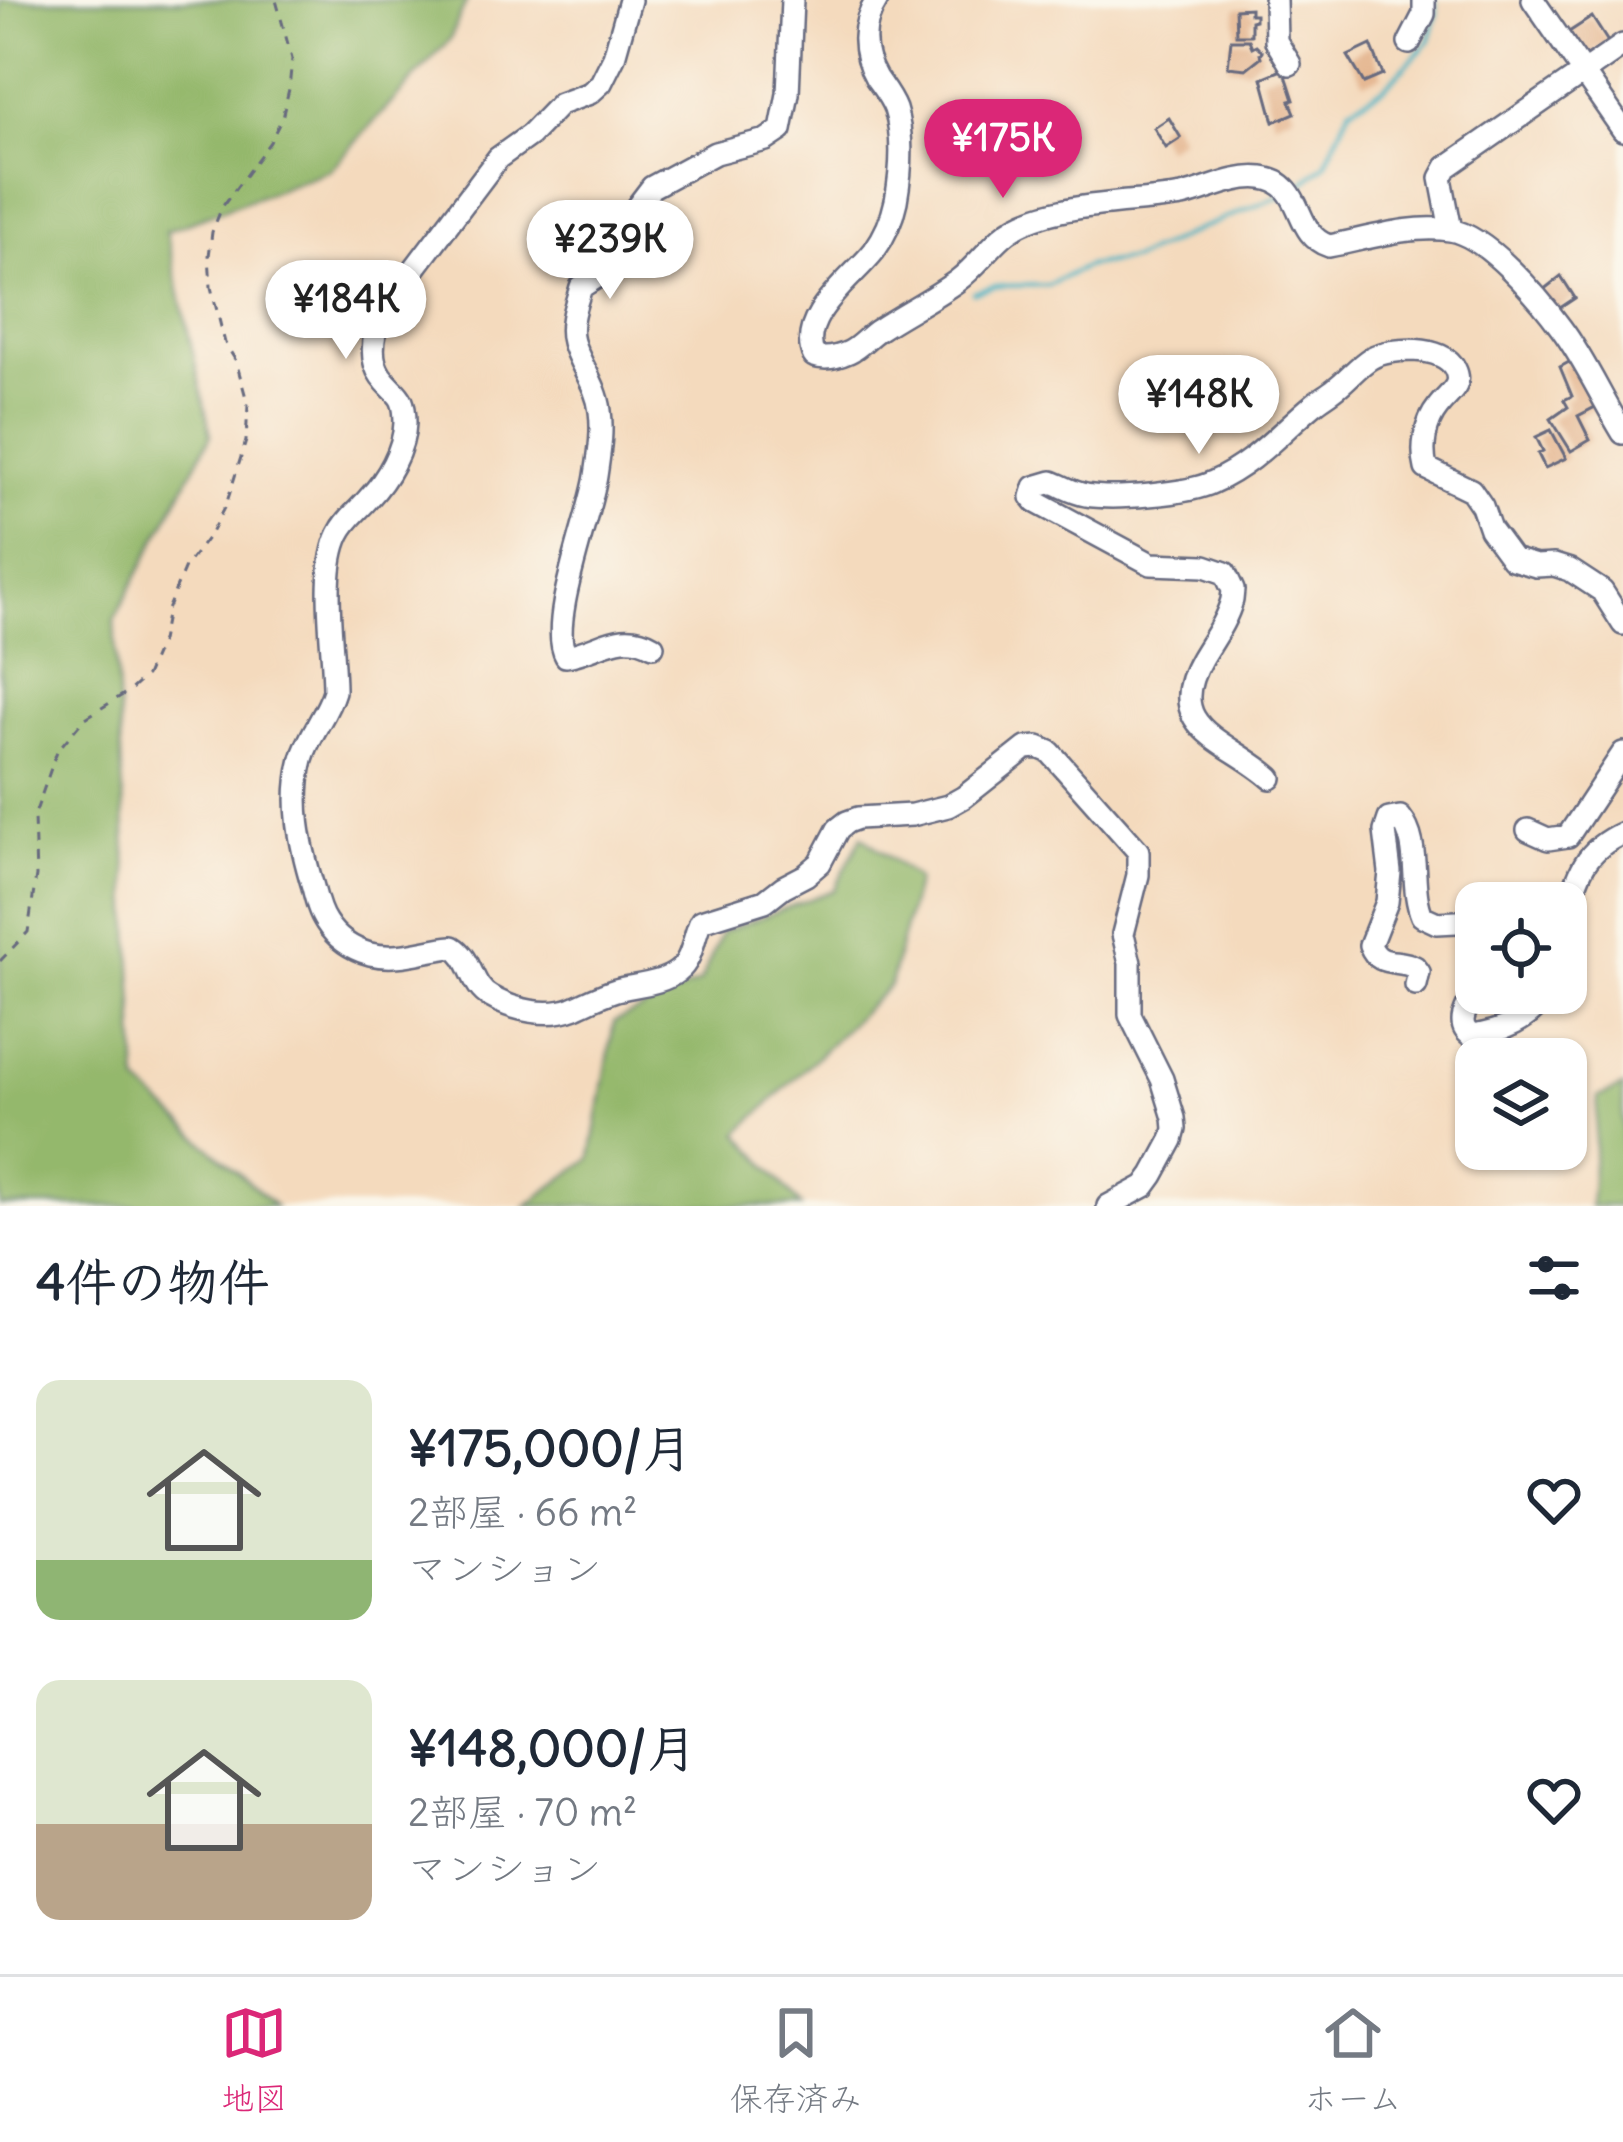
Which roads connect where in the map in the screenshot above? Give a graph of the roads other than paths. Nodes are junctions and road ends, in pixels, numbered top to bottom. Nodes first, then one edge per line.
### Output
1 (629, 0) edge
2 (793, 0) edge
3 (877, 0) edge
4 (1275, 0) edge
5 (1424, 0) edge
6 (1533, 0) edge
7 (1408, 43) dead end
8 (1623, 45) edge
9 (1290, 64) dead end
10 (1582, 73) junction
11 (1623, 130) edge
12 (1451, 230) junction
13 (1619, 418) edge
14 (1623, 623) edge
15 (653, 646) dead end
16 (1623, 753) edge
17 (1271, 778) dead end
18 (1528, 830) dead end
19 (1623, 833) edge
20 (1578, 882) edge
21 (1455, 923) edge
22 (1416, 985) dead end
23 (1464, 1014) edge
24 (1532, 1014) edge
25 (1108, 1206) edge

1 - 25 street
2 - 15 street
3 - 12 street
4 - 9 street
5 - 7 street
6 - 10 street
8 - 10 street
10 - 11 street
10 - 12 street
12 - 13 street
14 - 17 street
16 - 18 street
19 - 20 street
21 - 22 street
23 - 24 street

